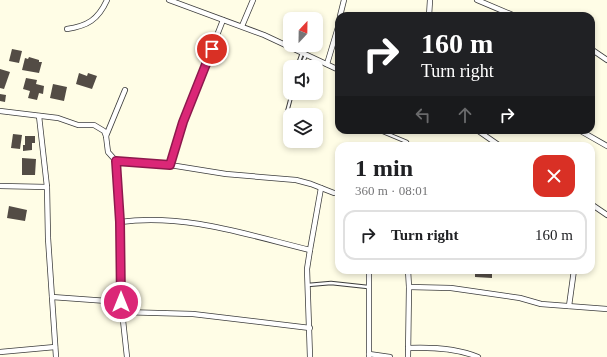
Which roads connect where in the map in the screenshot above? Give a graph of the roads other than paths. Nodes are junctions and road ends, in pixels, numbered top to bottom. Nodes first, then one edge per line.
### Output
1 (106, 0) edge
2 (170, 0) edge
3 (253, 0) edge
4 (344, 0) edge
5 (430, 0) edge
6 (477, 0) edge
7 (341, 12) edge
8 (429, 12) edge
9 (506, 12) edge
10 (223, 20) junction
11 (242, 26) junction
12 (67, 29) dead end
13 (335, 40) edge
14 (595, 52) edge
15 (304, 54) junction
16 (301, 60) edge
17 (303, 60) edge
18 (607, 60) edge
19 (327, 64) junction
20 (335, 68) edge
21 (125, 90) dead end
22 (0, 111) edge
23 (39, 116) junction
24 (388, 134) edge
25 (483, 134) edge
26 (586, 134) edge
27 (106, 136) junction
28 (407, 142) dead end
29 (494, 142) edge
30 (607, 146) edge
31 (116, 161) junction
32 (170, 165) junction
33 (0, 186) edge
34 (47, 187) junction
35 (321, 188) junction
36 (335, 193) edge
37 (595, 207) edge
38 (607, 215) edge
39 (120, 222) junction
40 (310, 250) junction
41 (369, 274) edge
42 (408, 274) edge
43 (573, 274) edge
44 (308, 285) junction
45 (368, 287) junction
46 (409, 287) junction
47 (52, 298) junction
48 (121, 302) junction
49 (569, 306) junction
50 (607, 309) edge
51 (122, 312) junction
52 (310, 328) junction
53 (55, 347) junction
54 (408, 348) junction
55 (0, 352) edge
56 (369, 356) edge
57 (56, 357) edge
58 (127, 357) edge
59 (310, 357) edge
60 (390, 357) edge
61 (408, 357) edge
62 (478, 357) edge

1 - 12 street
2 - 10 street
3 - 11 street
4 - 7 street
5 - 8 street
6 - 9 street
10 - 11 street
10 - 32 street
11 - 15 street
13 - 19 street
14 - 18 street
15 - 16 lane
15 - 17 lane
15 - 19 street
19 - 20 street
21 - 27 street
22 - 23 street
23 - 27 street
23 - 34 street
24 - 28 lane
25 - 29 street
26 - 30 street
27 - 31 street
31 - 32 street
31 - 39 street
32 - 35 street
33 - 34 street
34 - 47 street
35 - 36 street
35 - 40 street
37 - 38 street
39 - 40 street
39 - 48 street
40 - 44 street
41 - 45 street
42 - 46 street
43 - 49 street
44 - 45 lane
44 - 52 street
45 - 56 street
46 - 49 street
46 - 54 street
47 - 48 street
47 - 53 street
48 - 51 street
49 - 50 street
51 - 52 street
51 - 58 street
52 - 59 street
53 - 55 street
53 - 57 street
54 - 61 street
54 - 62 street
56 - 60 street

